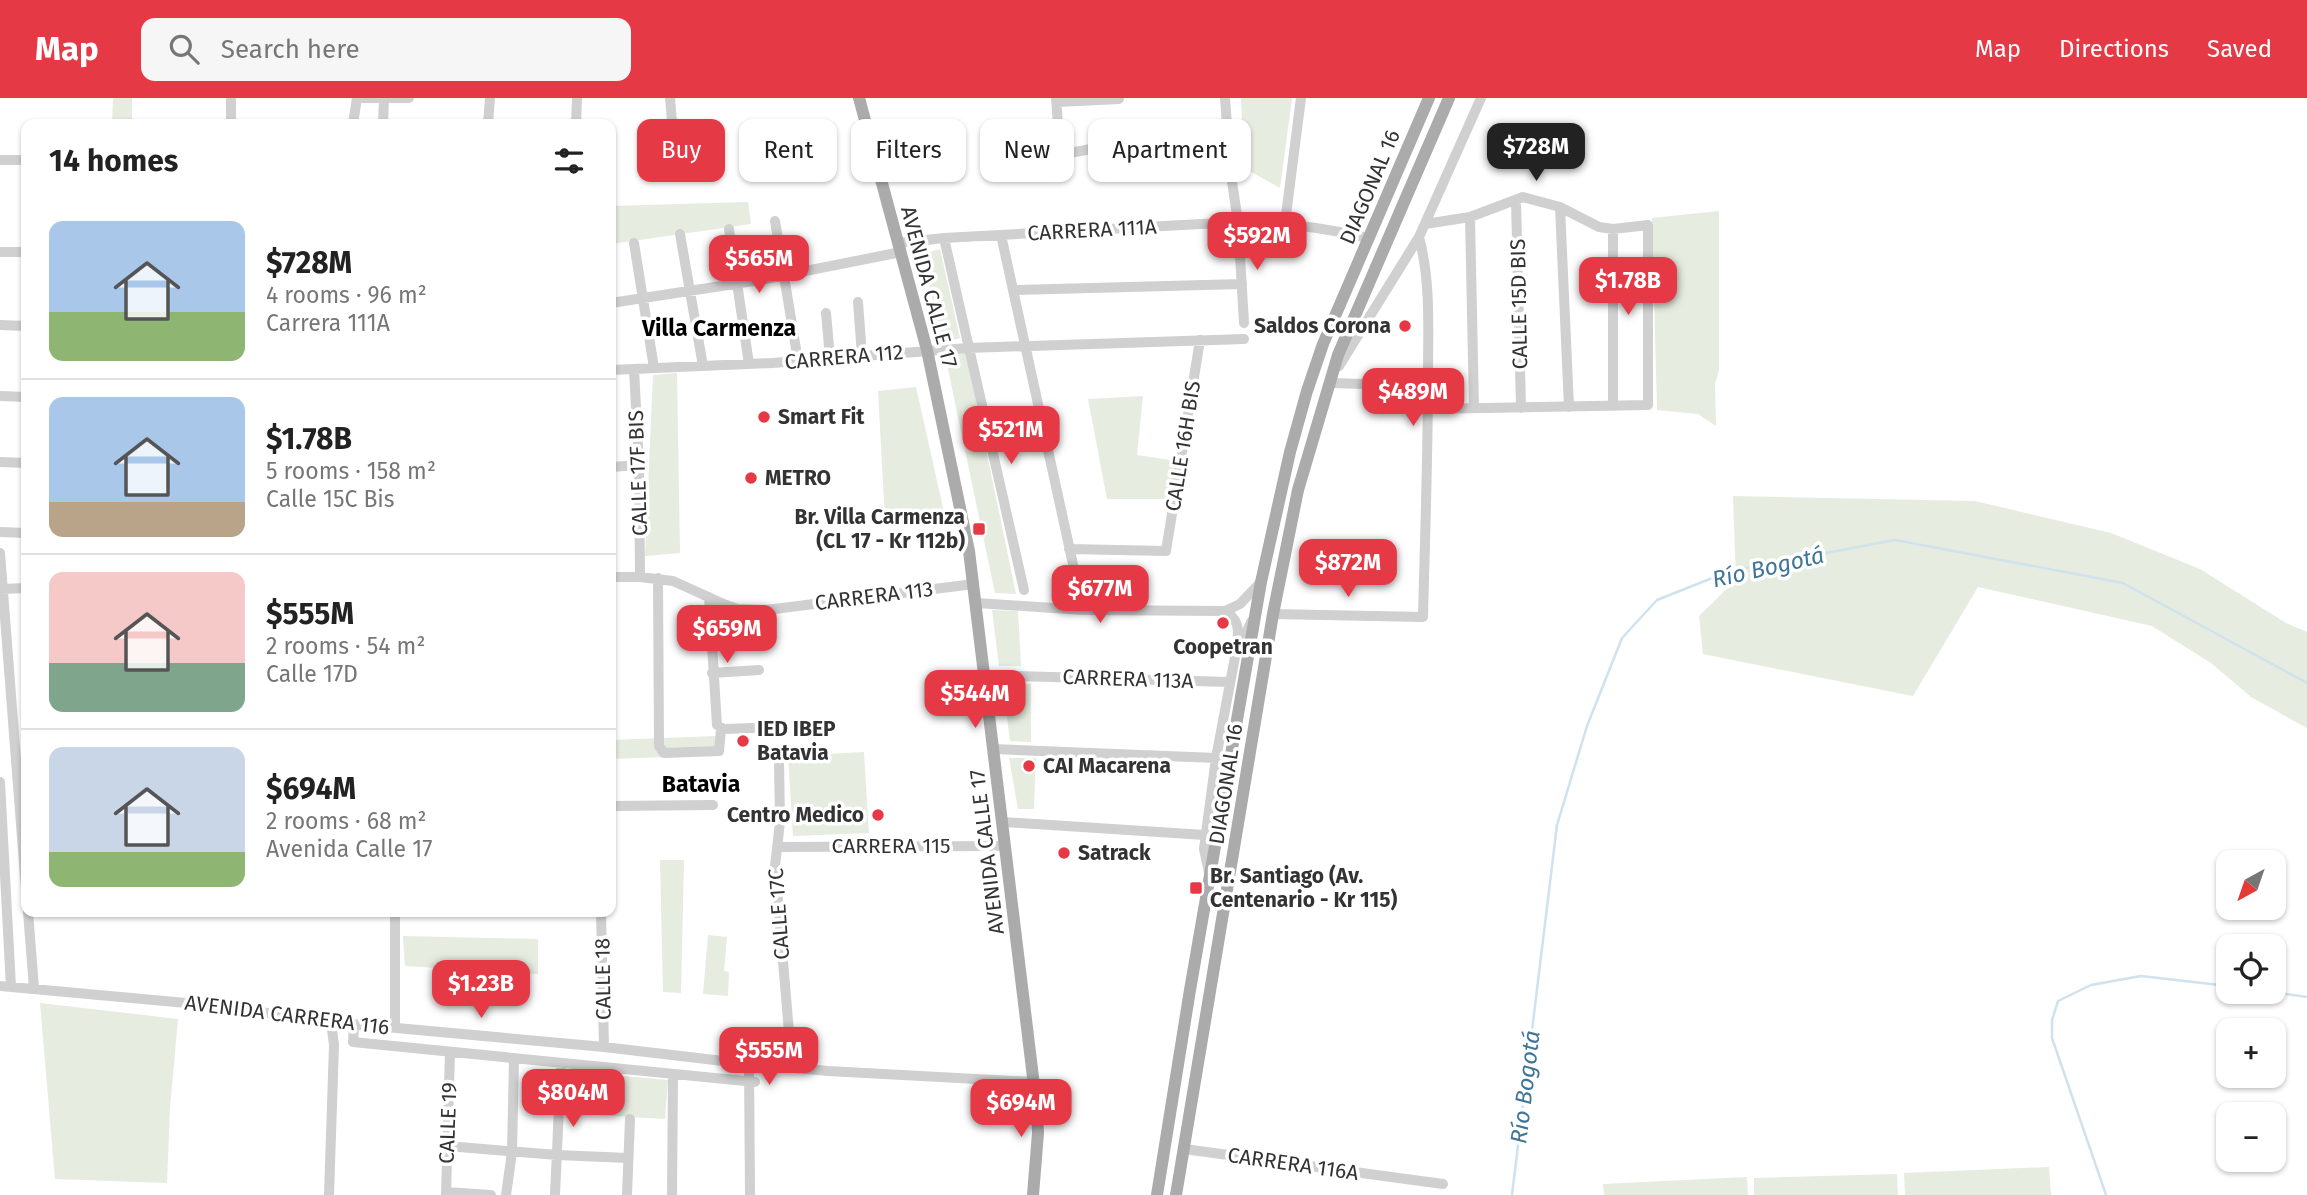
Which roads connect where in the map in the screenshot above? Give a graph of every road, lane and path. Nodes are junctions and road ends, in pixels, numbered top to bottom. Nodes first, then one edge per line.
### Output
1 (231, 98) edge
2 (358, 98) edge
3 (409, 98) edge
4 (490, 98) edge
5 (577, 98) edge
6 (670, 98) edge
7 (859, 98) edge
8 (1225, 98) edge
9 (1301, 98) edge
10 (1429, 98) edge
11 (1449, 98) edge
12 (1481, 98) edge
13 (380, 99) edge
14 (1119, 99) edge
15 (1057, 100) edge
16 (231, 119) edge
17 (354, 119) edge
18 (382, 119) edge
19 (488, 119) edge
20 (576, 119) edge
21 (672, 119) edge
22 (1088, 149) edge
23 (0, 160) edge
24 (21, 160) edge
25 (1516, 200) junction
26 (1560, 207) junction
27 (1470, 217) junction
28 (775, 221) dead end
29 (1238, 222) junction
30 (1284, 223) junction
31 (1425, 224) junction
32 (729, 229) dead end
33 (1613, 229) junction
34 (680, 234) dead end
35 (1000, 235) junction
36 (1419, 237) junction
37 (944, 238) junction
38 (1369, 238) junction
39 (634, 243) dead end
40 (900, 248) junction
41 (0, 252) edge
42 (21, 252) edge
43 (784, 275) junction
44 (737, 283) junction
45 (1242, 284) junction
46 (1013, 290) junction
47 (690, 291) junction
48 (643, 298) junction
49 (616, 302) edge
50 (858, 302) dead end
51 (826, 313) dead end
52 (1244, 323) dead end
53 (0, 326) edge
54 (21, 326) edge
55 (1244, 339) dead end
56 (1200, 340) junction
57 (1025, 346) junction
58 (968, 348) junction
59 (927, 350) junction
60 (862, 356) junction
61 (830, 358) junction
62 (798, 361) junction
63 (749, 364) junction
64 (703, 366) junction
65 (654, 368) junction
66 (634, 369) junction
67 (616, 370) edge
68 (1329, 383) junction
69 (0, 396) edge
70 (1428, 396) junction
71 (21, 397) edge
72 (1613, 406) junction
73 (1569, 407) junction
74 (1474, 408) junction
75 (1521, 408) junction
76 (1429, 409) junction
77 (0, 462) edge
78 (21, 463) edge
79 (639, 465) junction
80 (616, 467) edge
81 (0, 532) edge
82 (21, 533) edge
83 (1069, 548) junction
84 (0, 553) edge
85 (616, 577) edge
86 (640, 577) junction
87 (658, 578) junction
88 (1261, 582) junction
89 (975, 584) junction
90 (21, 588) edge
91 (2, 589) junction
92 (1024, 590) dead end
93 (709, 597) junction
94 (977, 603) junction
95 (1083, 610) junction
96 (1225, 611) junction
97 (1256, 614) junction
98 (1273, 614) junction
99 (1235, 657) junction
100 (758, 670) dead end
101 (712, 673) junction
102 (985, 675) junction
103 (1229, 682) junction
104 (753, 728) dead end
105 (721, 729) junction
106 (994, 749) junction
107 (1216, 758) junction
108 (779, 760) dead end
109 (0, 782) edge
110 (713, 805) dead end
111 (616, 806) edge
112 (1003, 822) junction
113 (21, 826) edge
114 (1205, 835) junction
115 (1005, 846) junction
116 (777, 847) junction
117 (1210, 877) junction
118 (28, 917) edge
119 (394, 917) edge
120 (601, 917) edge
121 (5, 987) edge
122 (34, 988) junction
123 (331, 1022) junction
124 (354, 1025) junction
125 (395, 1028) junction
126 (604, 1046) junction
127 (450, 1052) junction
128 (514, 1058) junction
129 (561, 1063) junction
130 (752, 1064) junction
131 (792, 1068) junction
132 (673, 1074) junction
133 (751, 1082) junction
134 (1034, 1082) junction
135 (630, 1119) dead end
136 (447, 1146) junction
137 (1184, 1149) junction
138 (512, 1152) junction
139 (557, 1155) junction
140 (628, 1157) junction
141 (1443, 1184) dead end
142 (446, 1194) edge
143 (329, 1195) edge
144 (491, 1195) edge
145 (506, 1195) edge
146 (555, 1195) edge
147 (627, 1195) edge
148 (672, 1195) edge
149 (750, 1195) edge
150 (1033, 1195) edge
151 (1157, 1195) edge
152 (1177, 1195) edge

1 - 16 street
2 - 13 street
2 - 17 street
3 - 13 street
4 - 19 street
5 - 20 street
6 - 21 street
7 - 40 main road, AVENIDA CALLE 17
8 - 29 street
9 - 30 street
10 - 38 main road, DIAGONAL 16
11 - 68 main road, DIAGONAL 16
12 - 31 street, DIAGONAL 16
13 - 18 street
14 - 15 street
15 - 22 street
23 - 24 street
25 - 26 street
25 - 27 street
25 - 75 street, CALLE 15D BIS
26 - 33 street
26 - 73 street
27 - 31 street
27 - 74 street
28 - 43 street
29 - 30 street, CARRERA 111A
29 - 35 street, CARRERA 111A
29 - 45 street
30 - 38 street, CARRERA 111A
31 - 36 street, DIAGONAL 16
32 - 44 street
33 - 72 street
33 - 72 street
34 - 47 street
35 - 37 street, CARRERA 111A
35 - 46 street
36 - 68 street, DIAGONAL 16
36 - 70 street
37 - 40 street, CARRERA 111A
37 - 58 street
38 - 88 main road, DIAGONAL 16
39 - 48 street
40 - 43 street, CARRERA 111A
40 - 59 main road, AVENIDA CALLE 17
41 - 42 street
43 - 44 street, CARRERA 111A
43 - 62 street
44 - 47 street, CARRERA 111A
44 - 63 street
45 - 46 street
45 - 52 street
46 - 57 street
47 - 48 street, CARRERA 111A
47 - 64 street
48 - 49 street, CARRERA 111A
48 - 65 street
50 - 60 street
51 - 61 street
53 - 54 street
55 - 56 street, CARRERA 112
56 - 57 street, CARRERA 112
56 - 83 street, CALLE 16H BIS
57 - 58 street, CARRERA 112
57 - 83 street
58 - 59 street, CARRERA 112
58 - 92 street
59 - 60 street, CARRERA 112
59 - 89 main road, AVENIDA CALLE 17
60 - 61 street, CARRERA 112
61 - 62 street, CARRERA 112
62 - 63 street, CARRERA 112
63 - 64 street, CARRERA 112
64 - 65 street, CARRERA 112
65 - 66 street, CARRERA 112
66 - 67 street, CARRERA 112
66 - 79 street, CALLE 17F BIS
68 - 70 street
68 - 98 main road, DIAGONAL 16
69 - 71 street
70 - 76 street
72 - 73 street
73 - 75 street
74 - 75 street
74 - 76 street
76 - 98 street
77 - 78 street
79 - 80 street
79 - 86 street, CALLE 17F BIS
81 - 82 street
83 - 95 street
84 - 91 street
85 - 86 street, CARRERA 113
86 - 87 street, CARRERA 113
87 - 93 street, CARRERA 113
87 - 105 street
88 - 96 street
88 - 97 main road, DIAGONAL 16
89 - 93 street, CARRERA 113
89 - 94 main road, AVENIDA CALLE 17
90 - 91 street
91 - 113 street
93 - 101 street
94 - 95 street
94 - 102 main road, AVENIDA CALLE 17
95 - 96 street
96 - 99 street
97 - 99 street, DIAGONAL 16
97 - 117 main road, DIAGONAL 16
98 - 137 main road, DIAGONAL 16
99 - 103 street, DIAGONAL 16
100 - 101 street
101 - 105 street
102 - 103 street, CARRERA 113A
102 - 106 main road, AVENIDA CALLE 17
103 - 107 street, DIAGONAL 16
104 - 105 street
106 - 107 street
106 - 112 main road, AVENIDA CALLE 17
107 - 114 street, DIAGONAL 16
108 - 116 street, CALLE 17C
109 - 121 street
110 - 111 street
112 - 114 street
112 - 115 main road, AVENIDA CALLE 17
114 - 117 street, DIAGONAL 16
115 - 116 street, CARRERA 115
115 - 134 main road, AVENIDA CALLE 17
116 - 131 street, CALLE 17C
117 - 151 main road, DIAGONAL 16
118 - 122 street
119 - 125 street
120 - 126 street, CALLE 18
121 - 122 street, AVENIDA CARRERA 116
122 - 123 street, AVENIDA CARRERA 116
123 - 124 street, AVENIDA CARRERA 116
123 - 143 street
124 - 125 street, AVENIDA CARRERA 116
124 - 127 street
125 - 126 street, AVENIDA CARRERA 116
126 - 130 street, AVENIDA CARRERA 116
127 - 128 street
127 - 136 street, CALLE 19
128 - 129 street
128 - 138 street
129 - 132 street
129 - 139 street
130 - 131 street, AVENIDA CARRERA 116
130 - 133 street
131 - 134 street, AVENIDA CARRERA 116
132 - 133 street
132 - 148 street
133 - 149 street
134 - 150 main road, AVENIDA CALLE 17
135 - 140 street
136 - 138 street
136 - 142 street, CALLE 19
137 - 141 street, CARRERA 116A
137 - 152 main road, DIAGONAL 16
138 - 139 street
138 - 145 street
139 - 140 street
139 - 146 street
140 - 147 street
142 - 144 street

